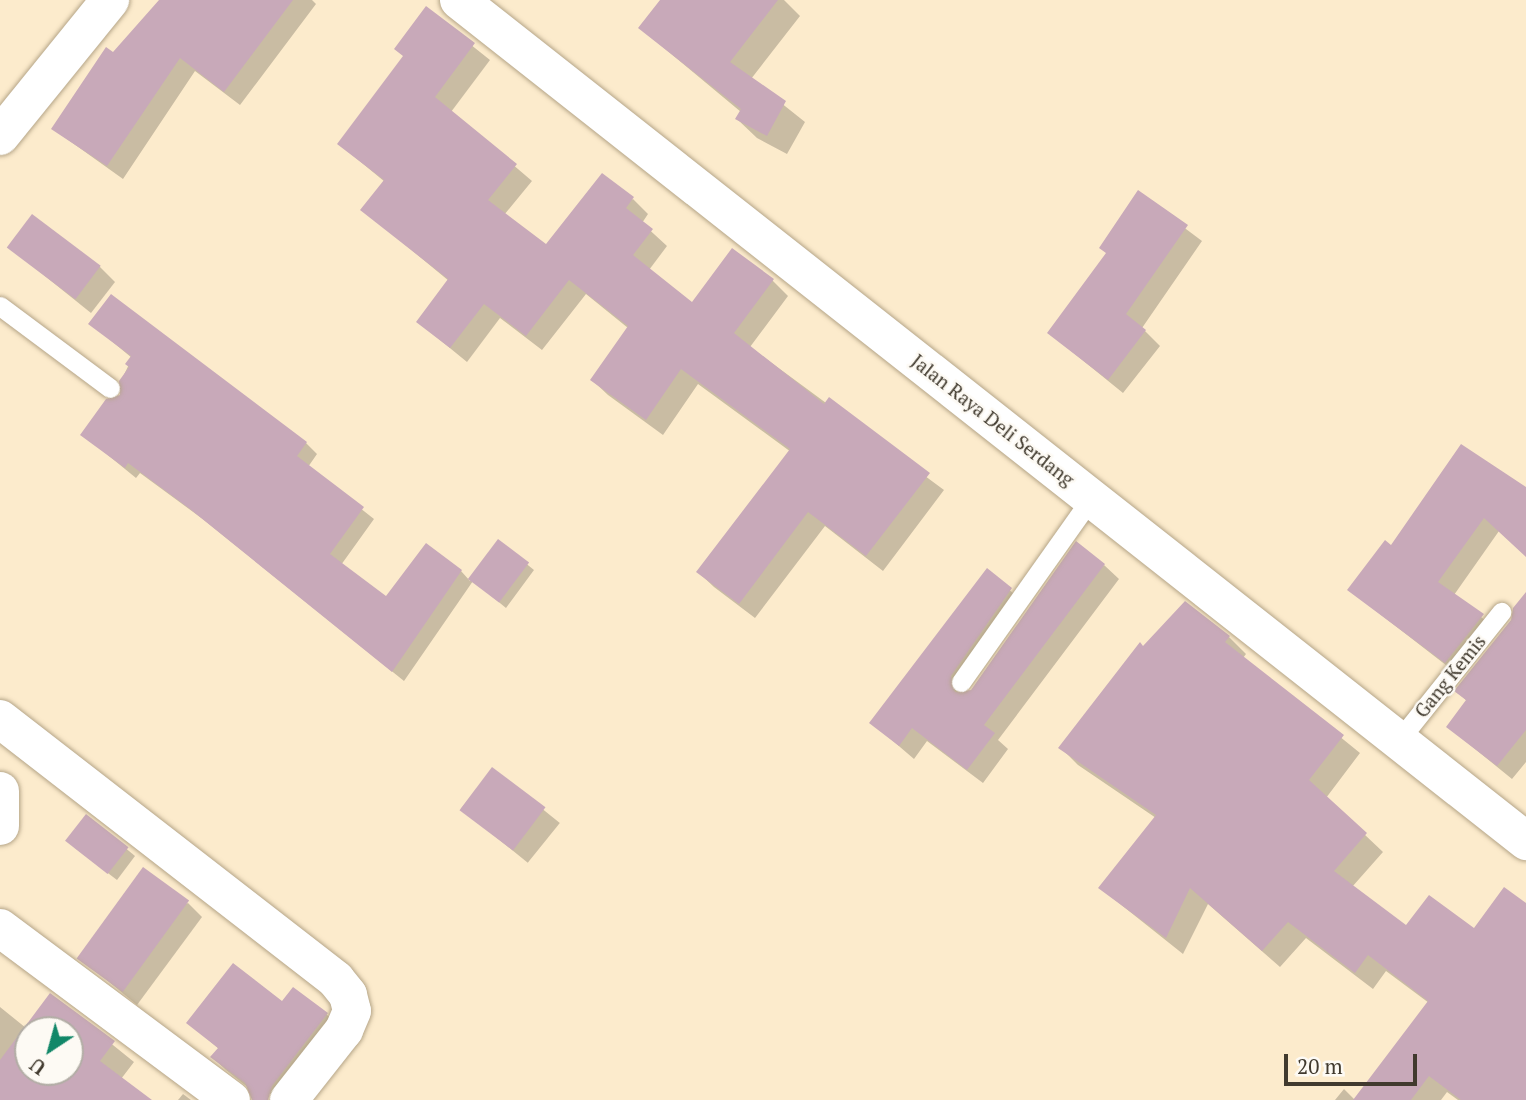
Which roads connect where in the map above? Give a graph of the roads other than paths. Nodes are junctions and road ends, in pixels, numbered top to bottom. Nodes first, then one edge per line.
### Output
1 (110, 0) edge
2 (459, 0) edge
3 (0, 136) edge
4 (0, 306) edge
5 (110, 388) dead end
6 (1092, 498) junction
7 (1501, 612) dead end
8 (961, 682) dead end
9 (7, 738) edge
10 (1399, 740) junction
11 (0, 791) edge
12 (0, 826) edge
13 (1526, 841) edge
14 (0, 928) edge
15 (231, 1100) edge
16 (289, 1100) edge

1 - 3 main road
2 - 6 main road, Jalan Raya Deli Serdang
4 - 5 lane
6 - 8 lane
6 - 10 main road, Jalan Raya Deli Serdang
7 - 10 lane, Gang Kemis
9 - 16 main road
10 - 13 main road, Jalan Raya Deli Serdang
11 - 12 main road
14 - 15 main road

